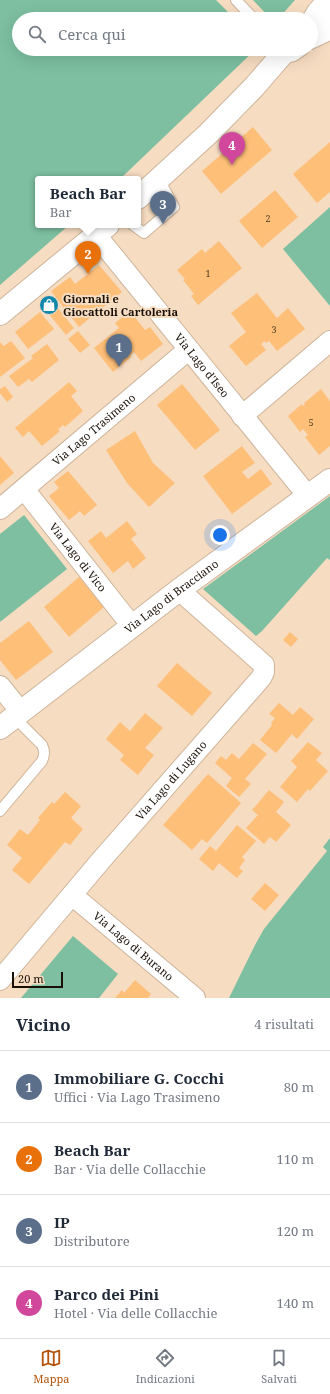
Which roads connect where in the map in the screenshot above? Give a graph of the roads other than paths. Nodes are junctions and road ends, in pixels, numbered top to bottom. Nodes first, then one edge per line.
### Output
1 (236, 0) edge
2 (327, 0) edge
3 (247, 12) edge
4 (317, 12) edge
5 (330, 20) edge
6 (318, 25) edge
7 (330, 35) edge
8 (318, 41) edge
9 (283, 56) edge
10 (159, 179) junction
11 (141, 195) edge
12 (137, 228) edge
13 (102, 230) edge
14 (0, 314) edge
15 (330, 341) edge
16 (188, 350) junction
17 (242, 416) junction
18 (330, 480) edge
19 (24, 489) junction
20 (308, 496) junction
21 (0, 509) edge
22 (179, 590) junction
23 (132, 626) junction
24 (0, 686) edge
25 (12, 719) edge
26 (0, 811) edge
27 (72, 895) junction
28 (0, 980) edge
29 (195, 998) edge

1 - 3 lane
2 - 4 street
5 - 6 main road
7 - 8 lane
9 - 10 main road
10 - 11 main road
10 - 12 lane
13 - 14 main road
13 - 16 street, Via Lago d'Iseo
15 - 17 street
16 - 17 street, Via Lago d'Iseo
16 - 19 street, Via Lago Trasimeno
17 - 20 street, Via Lago d'Iseo
18 - 20 main road, Via Lago di Bracciano
19 - 21 street, Via Lago Trasimeno
19 - 23 street, Via Lago di Vico
20 - 22 main road, Via Lago di Bracciano
22 - 23 main road, Via Lago di Bracciano
22 - 27 street, Via Lago di Lugano
23 - 25 main road, Via Lago di Bracciano
24 - 25 street
25 - 26 lane
27 - 28 street, Via Lago di Lugano
27 - 29 street, Via Lago di Burano

